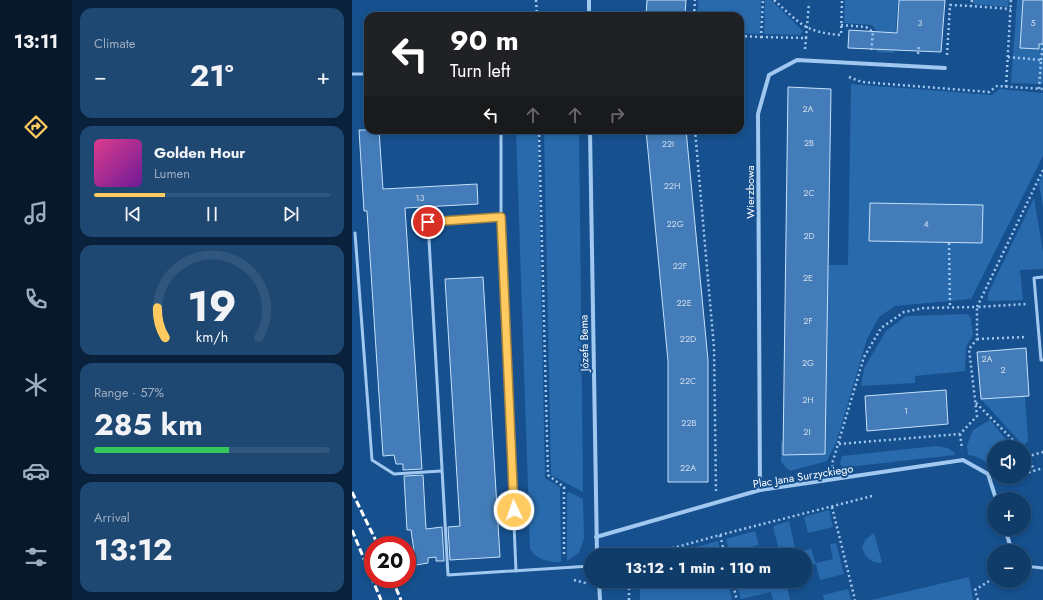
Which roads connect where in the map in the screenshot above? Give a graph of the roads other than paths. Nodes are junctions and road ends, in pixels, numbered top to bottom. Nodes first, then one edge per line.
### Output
1 (590, 0) edge
2 (590, 12) edge
3 (945, 68) dead end
4 (352, 74) edge
5 (364, 74) edge
6 (501, 134) edge
7 (590, 134) edge
8 (501, 217) junction
9 (355, 233) dead end
10 (1043, 277) edge
11 (1043, 360) edge
12 (441, 472) junction
13 (760, 490) junction
14 (994, 492) edge
15 (596, 538) junction
16 (597, 548) edge
17 (584, 567) edge
18 (1031, 567) edge
19 (1043, 568) edge
20 (516, 571) junction
21 (599, 588) edge
22 (600, 600) edge

1 - 2 street
3 - 13 street, Wierzbowa
4 - 5 lane
6 - 8 lane
7 - 15 street, Józefa Bema
8 - 12 lane
8 - 20 lane
9 - 12 lane
10 - 11 lane
12 - 20 lane
13 - 14 street, Plac Jana Surzyckiego
13 - 15 street, Plac Jana Surzyckiego
15 - 16 street, Józefa Bema
17 - 20 lane
18 - 19 lane
21 - 22 street

